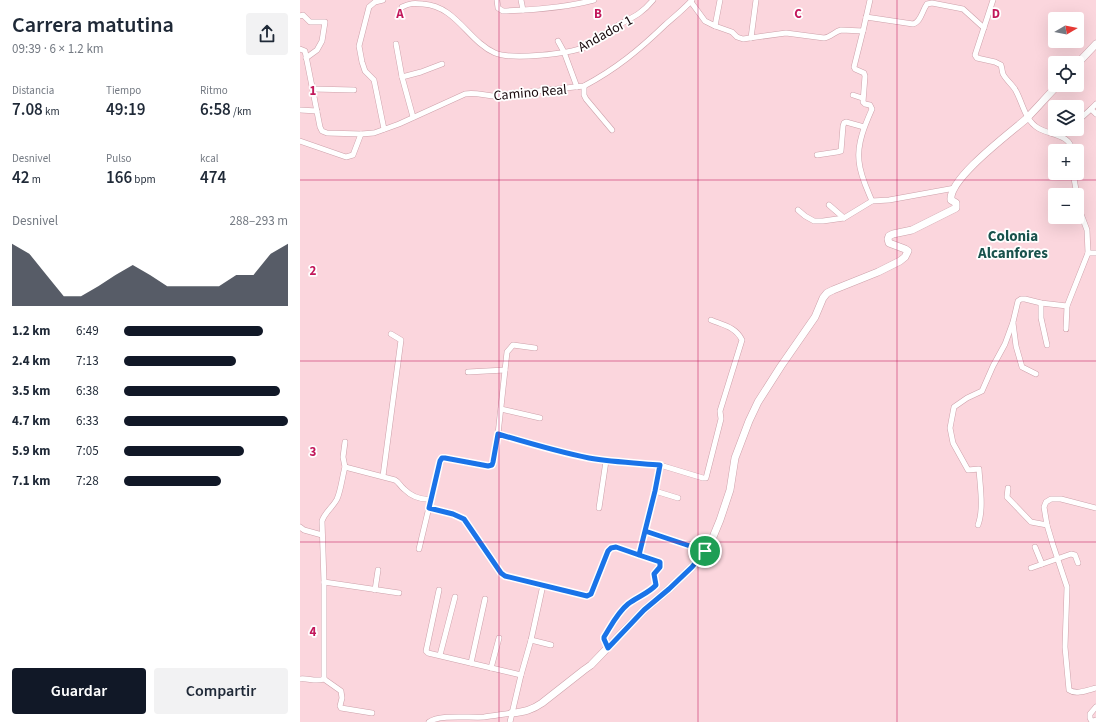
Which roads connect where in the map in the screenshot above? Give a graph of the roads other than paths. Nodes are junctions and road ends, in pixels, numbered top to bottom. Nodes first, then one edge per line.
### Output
1 (383, 0) edge
2 (497, 0) edge
3 (521, 0) edge
4 (594, 0) edge
5 (653, 0) edge
6 (720, 0) edge
7 (756, 0) edge
8 (870, 0) edge
9 (993, 0) edge
10 (692, 1) edge
11 (940, 2) edge
12 (402, 7) dead end
13 (523, 10) junction
14 (300, 16) edge
15 (866, 17) junction
16 (715, 26) junction
17 (984, 28) junction
18 (863, 31) junction
19 (751, 38) junction
20 (558, 42) dead end
21 (396, 44) dead end
22 (1094, 46) edge
23 (300, 49) edge
24 (564, 52) junction
25 (1096, 55) edge
26 (1084, 57) edge
27 (306, 58) junction
28 (442, 64) dead end
29 (402, 78) junction
30 (584, 86) junction
31 (577, 87) junction
32 (313, 89) junction
33 (354, 90) dead end
34 (1051, 92) edge
35 (852, 95) dead end
36 (862, 98) junction
37 (1096, 104) edge
38 (1091, 109) junction
39 (300, 110) edge
40 (317, 110) junction
41 (1096, 114) edge
42 (1084, 115) edge
43 (413, 117) junction
44 (1027, 118) junction
45 (864, 127) junction
46 (384, 130) junction
47 (612, 130) dead end
48 (361, 134) junction
49 (300, 140) edge
50 (1070, 144) edge
51 (817, 155) dead end
52 (955, 188) junction
53 (872, 201) junction
54 (829, 205) dead end
55 (798, 210) dead end
56 (844, 218) junction
57 (1084, 222) edge
58 (1088, 253) junction
59 (1096, 253) edge
60 (1041, 303) junction
61 (1067, 306) junction
62 (711, 320) dead end
63 (1013, 322) junction
64 (1066, 329) dead end
65 (391, 334) dead end
66 (1047, 345) dead end
67 (535, 348) dead end
68 (505, 370) junction
69 (468, 372) dead end
70 (1036, 374) dead end
71 (501, 409) junction
72 (540, 418) dead end
73 (498, 434) junction
74 (345, 442) dead end
75 (606, 461) junction
76 (660, 465) junction
77 (345, 467) junction
78 (383, 476) junction
79 (1008, 488) dead end
80 (655, 491) junction
81 (678, 498) dead end
82 (431, 499) junction
83 (429, 508) junction
84 (598, 508) dead end
85 (1096, 508) edge
86 (978, 525) dead end
87 (1047, 525) junction
88 (300, 527) edge
89 (645, 531) junction
90 (322, 535) junction
91 (1035, 547) dead end
92 (419, 549) dead end
93 (705, 551) junction
94 (639, 555) junction
95 (1057, 558) junction
96 (1078, 563) dead end
97 (1042, 564) junction
98 (1030, 568) dead end
99 (378, 570) dead end
100 (324, 582) junction
101 (543, 585) junction
102 (375, 590) junction
103 (439, 590) dead end
104 (399, 593) dead end
105 (455, 597) dead end
106 (485, 599) dead end
107 (499, 638) dead end
108 (531, 640) junction
109 (551, 645) dead end
110 (608, 648) junction
111 (440, 655) junction
112 (471, 663) junction
113 (491, 668) junction
114 (521, 675) junction
115 (300, 679) edge
116 (324, 679) junction
117 (1096, 688) edge
118 (1096, 707) edge
119 (372, 713) dead end
120 (512, 713) junction
121 (485, 719) edge
122 (1096, 720) edge
123 (429, 722) edge
124 (510, 722) edge

1 - 46 street
2 - 13 street
3 - 13 street
4 - 13 street
5 - 24 street, Andador 1
6 - 16 street
7 - 19 street
8 - 15 street
9 - 17 street
10 - 16 street
10 - 30 street, Camino Real
11 - 15 street
11 - 17 street
12 - 24 street, Andador 1
14 - 27 street
15 - 18 street
16 - 19 street
17 - 44 street
18 - 19 street
18 - 36 street
20 - 24 street
21 - 29 street
22 - 25 street
22 - 26 street
23 - 27 street
24 - 31 street
27 - 32 street
28 - 29 street
29 - 43 street
30 - 31 street, Camino Real
30 - 47 street
31 - 43 street, Camino Real
32 - 33 street
32 - 40 street
34 - 44 street
35 - 36 street
36 - 45 street
37 - 38 street
38 - 41 street
38 - 42 street
39 - 40 street
40 - 48 street, Camino Real
43 - 46 street, Camino Real
44 - 50 street
44 - 52 street
45 - 51 street
45 - 53 street
46 - 48 street, Camino Real
48 - 49 street
52 - 53 street
52 - 93 street
53 - 56 street
54 - 56 street
55 - 56 street
57 - 58 street
58 - 59 street
58 - 61 street
60 - 61 street
60 - 63 street
60 - 66 street
61 - 64 street
62 - 76 street
63 - 70 street
63 - 86 street
65 - 78 street
67 - 68 street
68 - 69 street
68 - 71 street
71 - 72 street
71 - 73 street
73 - 75 street
73 - 82 street
74 - 77 street
75 - 76 street
75 - 84 street
76 - 80 street
77 - 78 street
77 - 90 street
78 - 82 street
79 - 87 street
80 - 81 street
80 - 89 street
82 - 83 street
83 - 92 street
83 - 101 street
85 - 87 street
87 - 95 street
88 - 90 street
89 - 93 street
89 - 94 street
90 - 100 street
91 - 97 street
93 - 110 street
94 - 101 street
94 - 110 street
95 - 96 street
95 - 97 street
95 - 117 street
97 - 98 street
99 - 102 street
100 - 102 street
100 - 116 street
101 - 108 street
102 - 104 street
103 - 111 street
105 - 111 street
106 - 112 street
107 - 113 street
108 - 109 street
108 - 114 street
110 - 120 street
111 - 112 street
112 - 113 street
113 - 114 street
114 - 120 street
115 - 116 street
116 - 119 street
118 - 122 street
120 - 121 street
120 - 124 street
121 - 123 street

